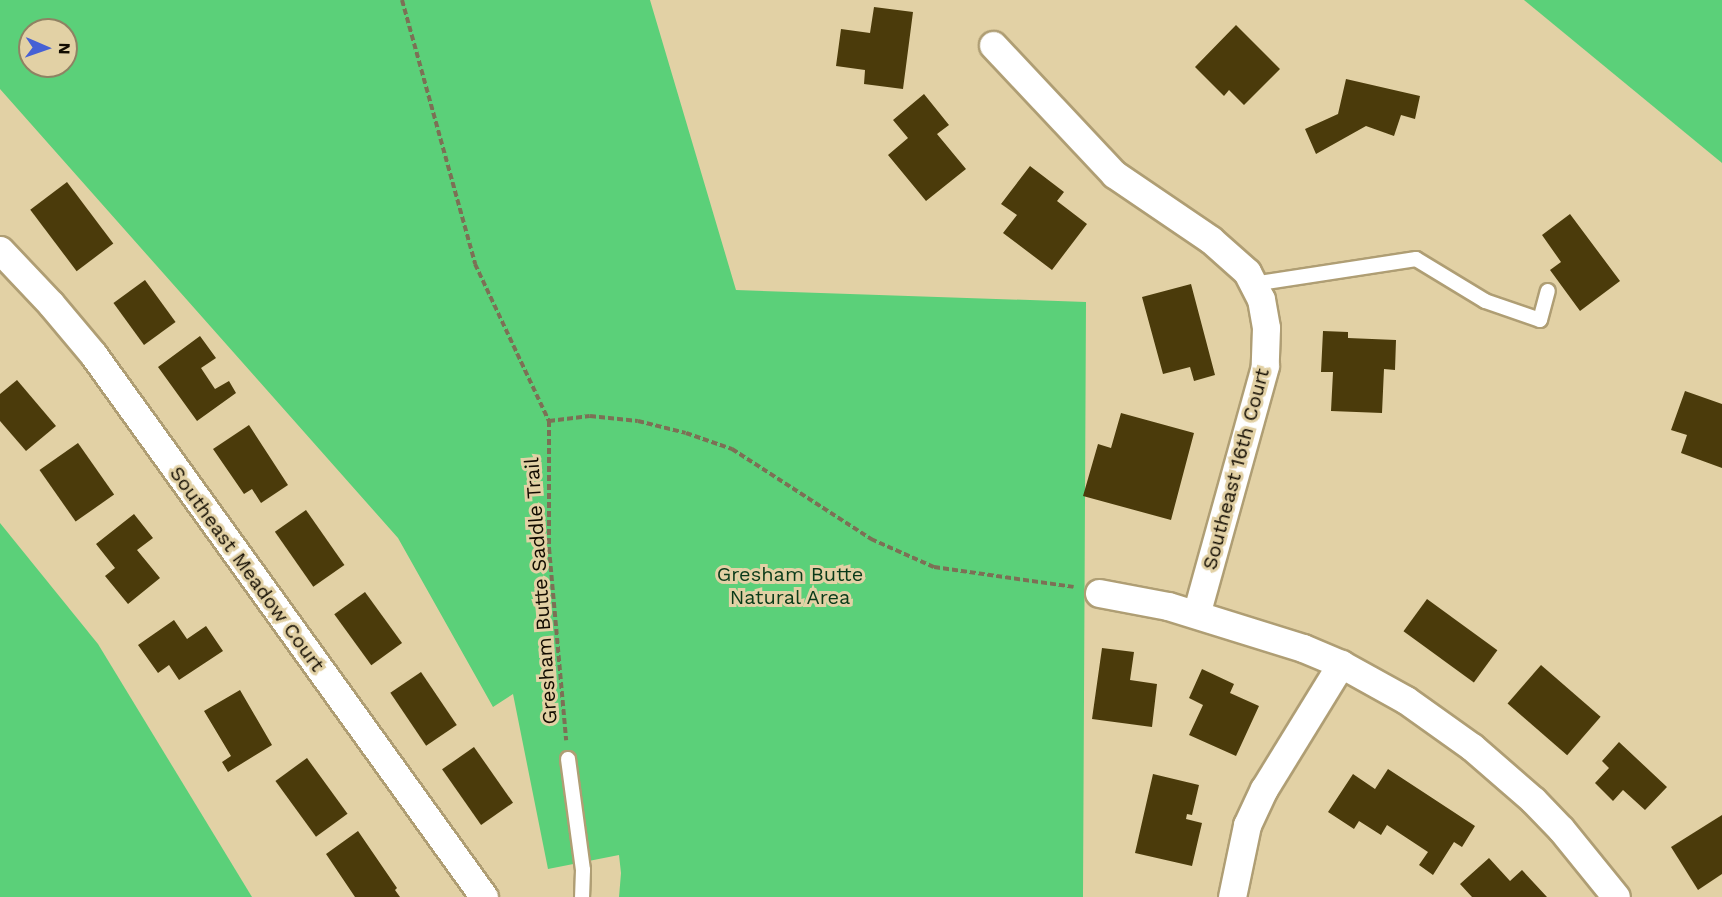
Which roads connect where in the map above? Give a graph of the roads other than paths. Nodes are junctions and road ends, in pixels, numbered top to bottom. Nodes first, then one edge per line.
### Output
1 (993, 45) dead end
2 (0, 250) edge
3 (1253, 284) junction
4 (1548, 291) dead end
5 (1098, 593) road end
6 (1196, 614) junction
7 (1341, 664) junction
8 (568, 759) road end
9 (484, 897) edge
10 (582, 897) edge
11 (1232, 897) edge
12 (1616, 897) edge

1 - 3 street, Southeast 16th Court
2 - 9 street, Southeast Meadow Court
3 - 4 lane
3 - 6 street, Southeast 16th Court
5 - 6 street
6 - 7 street
7 - 11 street
7 - 12 street
8 - 10 lane

